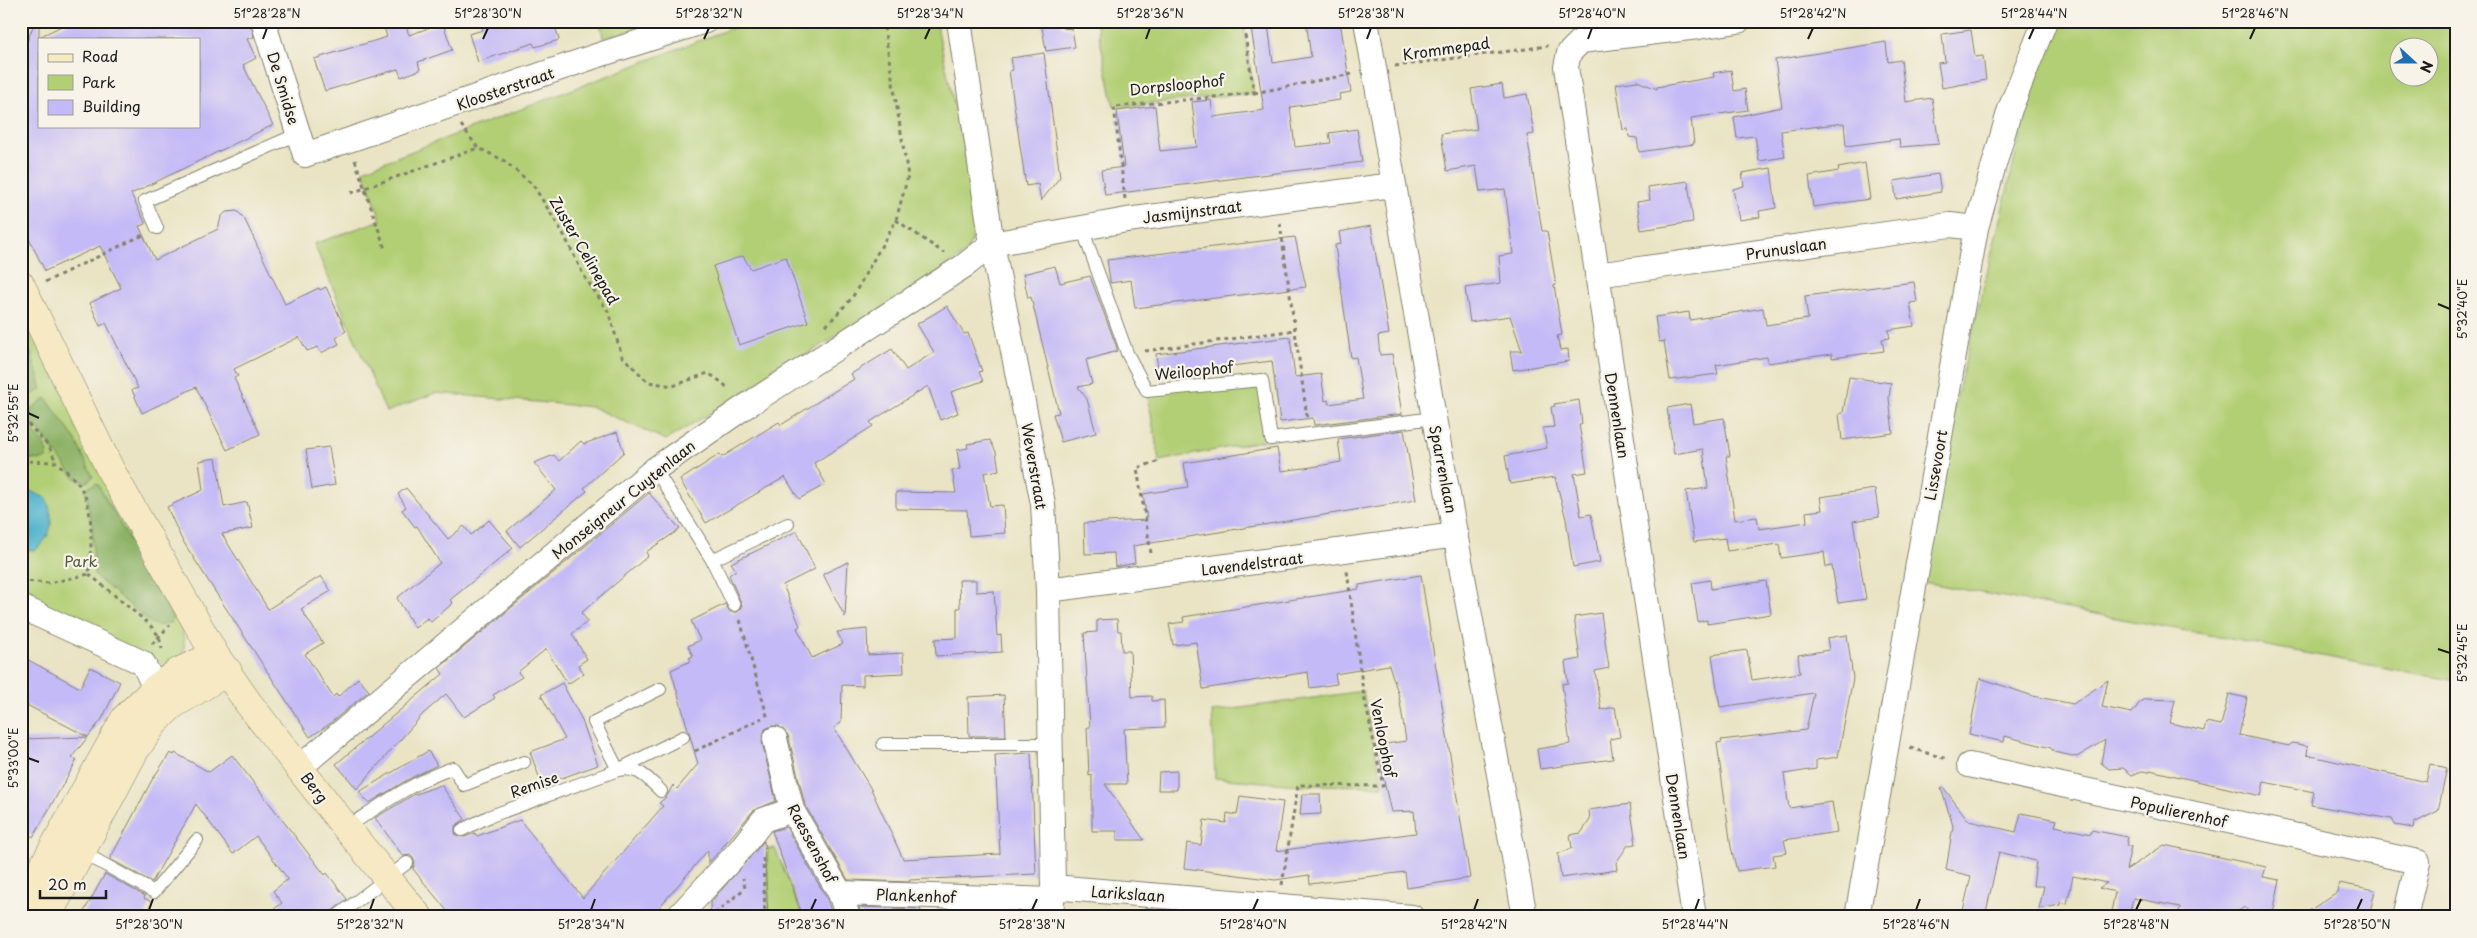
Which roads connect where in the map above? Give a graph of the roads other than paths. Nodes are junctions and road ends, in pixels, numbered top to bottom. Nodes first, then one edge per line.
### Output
1 (263, 21) edge
2 (705, 21) edge
3 (959, 21) edge
4 (1067, 21) edge
5 (1073, 21) edge
6 (1366, 21) edge
7 (1738, 21) edge
8 (2044, 21) edge
9 (1697, 24) edge
10 (662, 28) edge
11 (301, 145) junction
12 (1393, 185) junction
13 (157, 228) road end
14 (1082, 228) junction
15 (1976, 228) junction
16 (992, 244) junction
17 (1597, 275) junction
18 (23, 289) edge
19 (1434, 418) junction
20 (655, 470) junction
21 (788, 524) dead end
22 (1456, 536) junction
23 (712, 560) junction
24 (1048, 590) junction
25 (734, 604) dead end
26 (21, 607) edge
27 (221, 663) junction
28 (660, 689) dead end
29 (161, 700) junction
30 (683, 737) road end
31 (775, 739) dead end
32 (883, 744) dead end
33 (1050, 744) junction
34 (524, 762) dead end
35 (1969, 765) road end
36 (300, 767) junction
37 (618, 770) junction
38 (661, 791) dead end
39 (792, 810) junction
40 (347, 827) junction
41 (462, 830) dead end
42 (58, 839) junction
43 (197, 840) dead end
44 (82, 852) junction
45 (397, 870) junction
46 (840, 893) junction
47 (1052, 901) edge
48 (21, 906) edge
49 (47, 917) edge
50 (336, 917) edge
51 (419, 917) edge
52 (678, 917) edge
53 (848, 917) edge
54 (1412, 917) edge
55 (1525, 917) edge
56 (1694, 917) edge
57 (1857, 917) edge
58 (2405, 917) edge

1 - 11 street, De Smidse
2 - 10 street, Kloosterstraat
3 - 16 street, Weverstraat
4 - 5 lane
6 - 12 street, Sparrenlaan
7 - 9 street
8 - 15 street, Lissevoort
9 - 17 street, Dennenlaan
10 - 11 street, Kloosterstraat
11 - 13 lane
12 - 14 street, Jasmijnstraat
12 - 19 street, Sparrenlaan
14 - 16 street, Jasmijnstraat
14 - 19 lane, Weiloophof
15 - 17 street, Prunuslaan
15 - 57 street, Lissevoort
16 - 20 street, Monseigneur Cuytenlaan
16 - 24 street, Weverstraat
17 - 56 street, Dennenlaan
18 - 27 street
19 - 22 street, Sparrenlaan
20 - 23 lane
20 - 36 street, Monseigneur Cuytenlaan
21 - 23 lane
22 - 24 street, Lavendelstraat
22 - 55 street, Sparrenlaan
23 - 25 lane
24 - 33 street, Weverstraat
26 - 29 street
27 - 29 street
27 - 29 street
27 - 36 street, Berg
28 - 37 lane
29 - 42 street
29 - 44 street
30 - 37 lane, Remise
31 - 39 street, Raessenshof
32 - 33 lane
33 - 47 street, Weverstraat
34 - 40 lane
35 - 58 street, Populierenhof
36 - 40 street, Berg
37 - 38 lane, Remise
37 - 41 lane, Remise
39 - 46 street, Raessenshof
39 - 52 street
40 - 45 street, Berg
42 - 44 lane
42 - 48 street
43 - 44 lane
44 - 49 street
45 - 50 lane
45 - 51 street, Berg
46 - 47 street, Plankenhof
46 - 53 street, Raessenshof
47 - 54 street, Larikslaan

